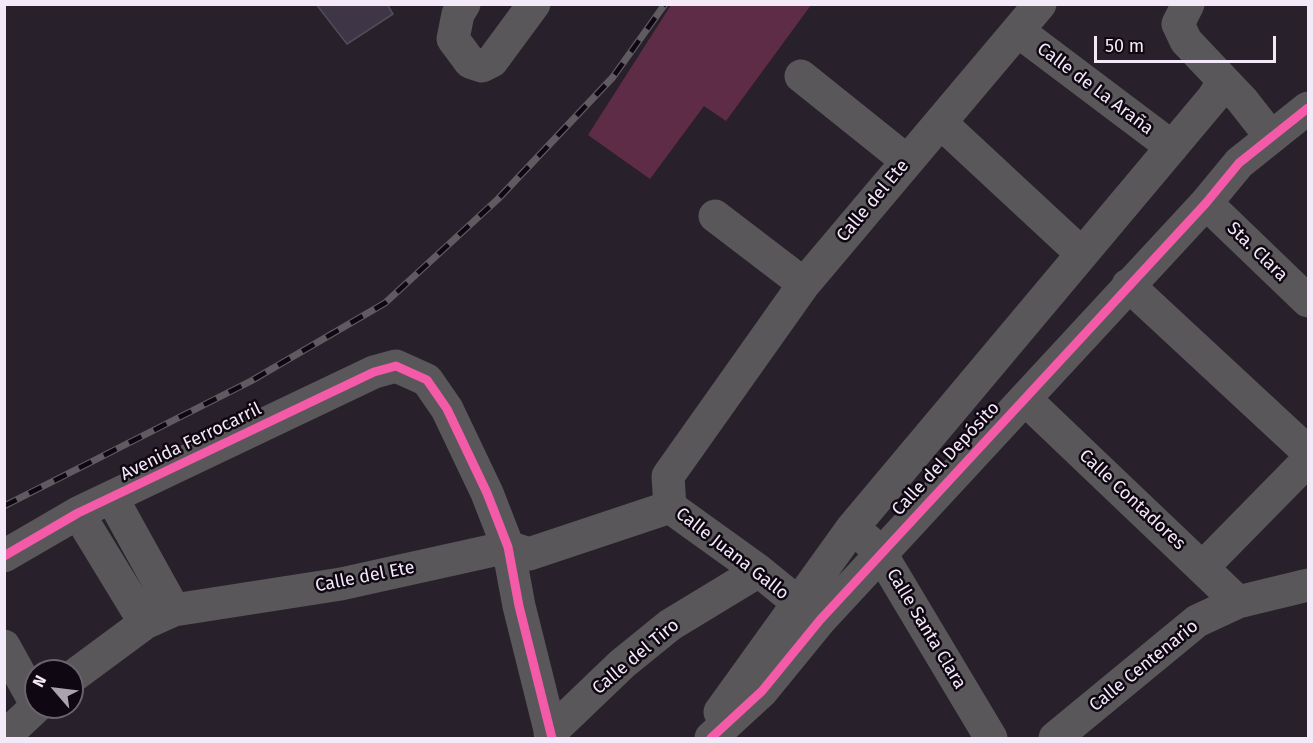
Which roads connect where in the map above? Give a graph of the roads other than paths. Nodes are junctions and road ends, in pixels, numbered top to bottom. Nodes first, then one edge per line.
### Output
1 (464, 4) edge
2 (534, 4) edge
3 (1041, 4) edge
4 (1188, 4) edge
5 (1018, 31) junction
6 (801, 76) dead end
7 (1224, 81) junction
8 (1308, 108) edge
9 (947, 129) junction
10 (1271, 138) junction
11 (1172, 147) junction
12 (907, 161) junction
13 (1206, 202) junction
14 (715, 216) dead end
15 (1082, 254) junction
16 (804, 284) junction
17 (1128, 285) junction
18 (1308, 301) edge
19 (1025, 399) junction
20 (717, 405) junction
21 (1308, 452) edge
22 (1308, 460) edge
23 (669, 491) junction
24 (112, 498) junction
25 (78, 513) junction
26 (853, 526) junction
27 (508, 547) junction
28 (881, 554) junction
29 (4, 556) edge
30 (1203, 567) junction
31 (759, 571) junction
32 (1308, 585) edge
33 (1238, 602) junction
34 (808, 612) junction
35 (160, 616) junction
36 (4, 646) edge
37 (84, 669) edge
38 (24, 683) edge
39 (24, 717) edge
40 (551, 736) edge
41 (4, 737) edge
42 (703, 738) edge
43 (711, 738) edge
44 (991, 738) edge
45 (1055, 738) edge

1 - 2 street
3 - 5 street, Calle del Ete
4 - 7 street
5 - 9 street, Calle del Ete
5 - 11 street, Calle de La Araña
6 - 12 street
7 - 10 street
7 - 11 street, Calle del Depósito
8 - 10 street, Calle del Depósito
9 - 12 street, Calle del Ete
9 - 15 street
9 - 20 street, Calle del Ete
10 - 13 street, Calle del Depósito
11 - 15 street, Calle del Depósito
12 - 16 street, Calle del Ete
13 - 17 street, Calle del Depósito
13 - 18 street, Sta. Clara
14 - 16 street
15 - 26 street, Calle del Depósito
16 - 20 street, Calle del Ete
17 - 19 street, Calle del Depósito
17 - 21 street
19 - 28 street, Calle del Depósito
19 - 30 street, Calle Contadores
20 - 23 street, Calle del Ete
22 - 30 street
23 - 27 street, Calle del Ete
23 - 31 street, Calle Juana Gallo
24 - 25 street, Avenida Ferrocarril
24 - 27 street, Avenida Ferrocarril
24 - 35 street
25 - 29 street, Avenida Ferrocarril
25 - 35 street
26 - 28 street, Calle Santa Clara
26 - 34 street, Calle del Depósito
27 - 35 street, Calle del Ete
27 - 40 street
28 - 34 street, Calle del Depósito
28 - 44 street, Calle Santa Clara
30 - 33 street, Calle Contadores
31 - 34 street, Calle Juana Gallo
31 - 40 street, Calle del Tiro
32 - 33 street, Calle Centenario
33 - 45 street, Calle Centenario
34 - 42 street, Calle del Depósito
34 - 43 street, Calle del Depósito
35 - 37 street, Calle del Ete
36 - 38 street
39 - 41 street

